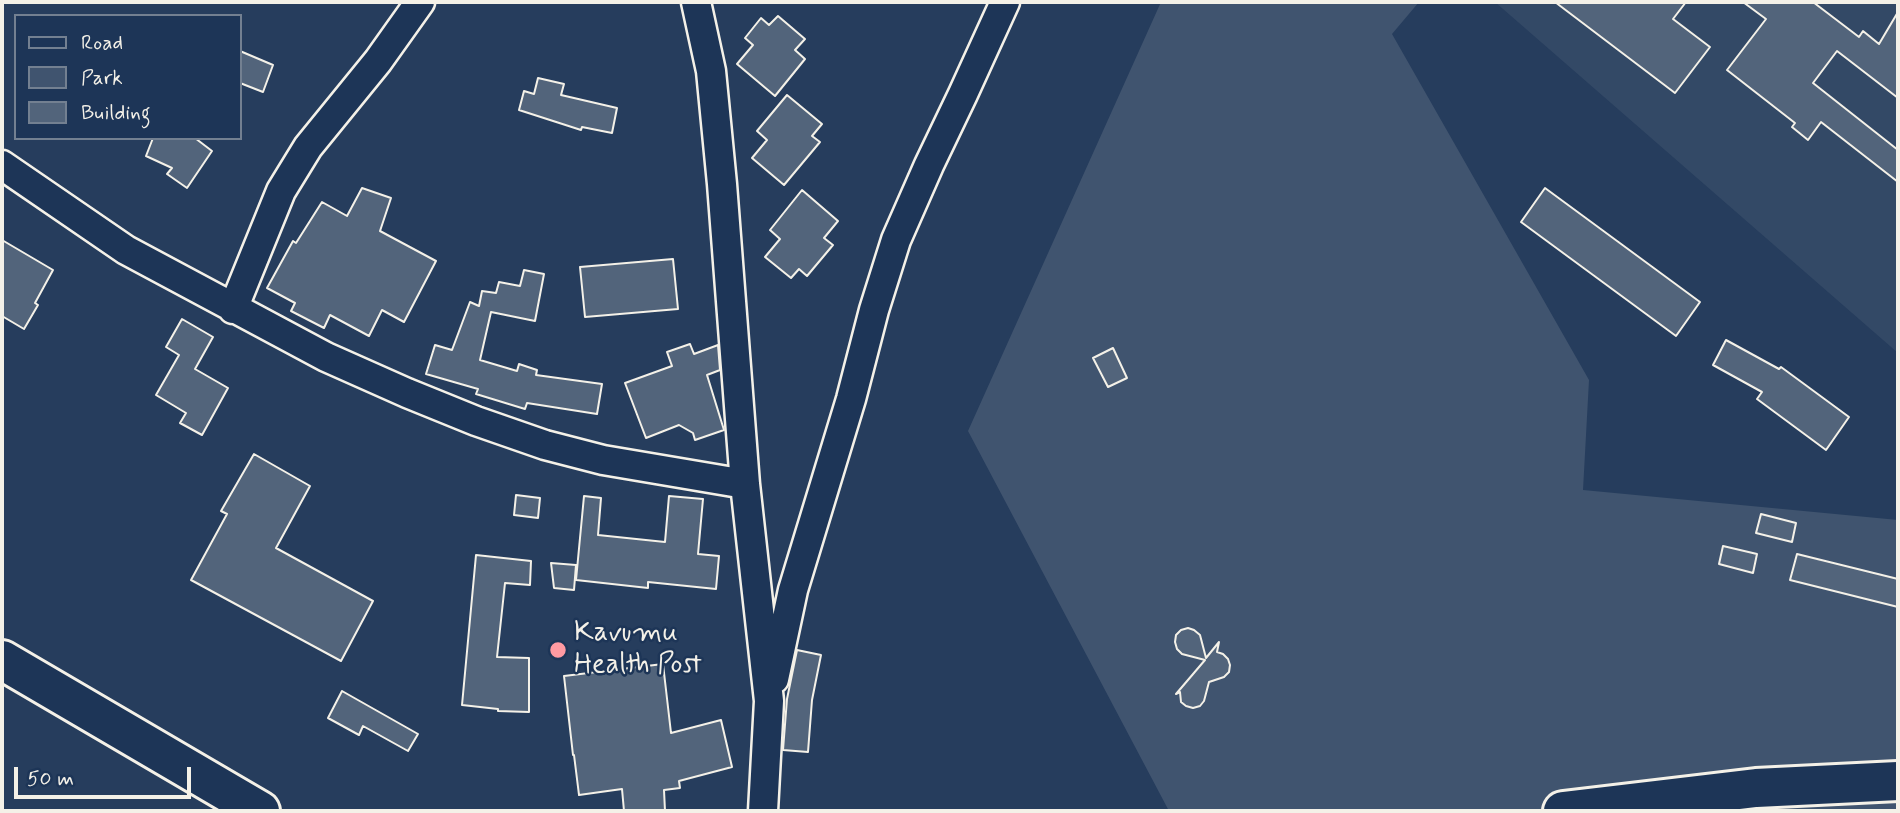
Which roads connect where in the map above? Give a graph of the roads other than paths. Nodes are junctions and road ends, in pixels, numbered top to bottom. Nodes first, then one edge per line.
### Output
1 (420, 2) edge
2 (696, 2) edge
3 (1005, 2) edge
4 (2, 165) edge
5 (233, 309) junction
6 (744, 484) junction
7 (2, 660) edge
8 (769, 701) junction
9 (1898, 780) edge
10 (260, 811) edge
11 (763, 811) edge
12 (1563, 811) edge

1 - 5 street
2 - 6 street
3 - 8 street
4 - 5 street
5 - 6 street
6 - 8 street
7 - 10 highway
8 - 11 street
9 - 12 highway

